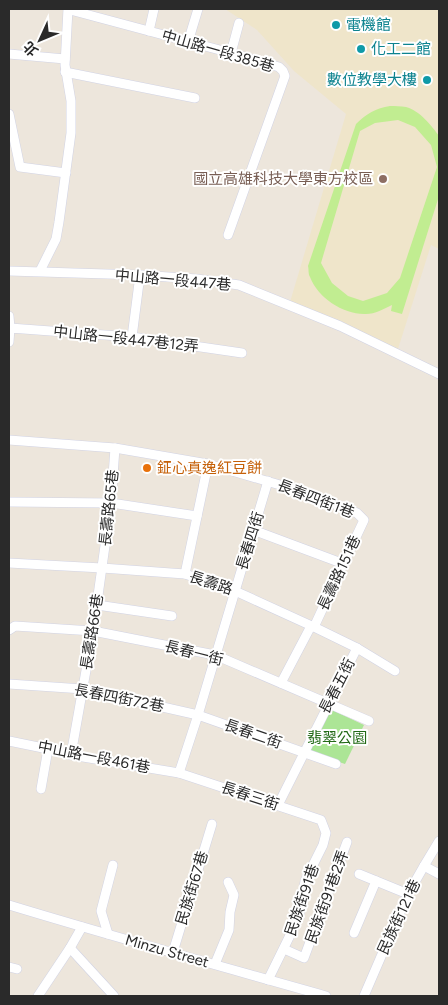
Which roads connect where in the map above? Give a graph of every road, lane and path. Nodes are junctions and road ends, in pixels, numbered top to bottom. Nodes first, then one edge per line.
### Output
1 (67, 9) edge
2 (154, 9) edge
3 (198, 9) edge
4 (239, 23) dead end
5 (149, 31) junction
6 (188, 42) junction
7 (232, 53) junction
8 (9, 54) edge
9 (65, 59) junction
10 (66, 72) junction
11 (195, 98) dead end
12 (9, 114) edge
13 (66, 173) junction
14 (228, 235) dead end
15 (9, 270) edge
16 (40, 271) junction
17 (140, 275) junction
18 (9, 316) edge
19 (10, 328) edge
20 (132, 337) junction
21 (9, 342) edge
22 (242, 353) dead end
23 (439, 374) edge
24 (9, 440) edge
25 (115, 448) junction
26 (208, 464) junction
27 (268, 481) junction
28 (9, 502) edge
29 (112, 503) junction
30 (197, 516) junction
31 (364, 520) joint
32 (253, 530) junction
33 (9, 564) edge
34 (344, 564) junction
35 (102, 568) junction
36 (185, 574) junction
37 (235, 590) junction
38 (97, 605) junction
39 (172, 616) dead end
40 (313, 626) junction
41 (9, 630) edge
42 (93, 631) junction
43 (357, 648) junction
44 (216, 655) junction
45 (395, 671) dead end
46 (281, 683) junction
47 (9, 684) edge
48 (83, 689) junction
49 (329, 704) junction
50 (198, 715) junction
51 (369, 721) dead end
52 (9, 741) edge
53 (48, 749) junction
54 (304, 752) junction
55 (71, 755) junction
56 (336, 764) dead end
57 (178, 773) junction
58 (41, 789) dead end
59 (278, 805) junction
60 (321, 820) joint
61 (212, 824) dead end
62 (439, 841) edge
63 (347, 842) dead end
64 (113, 864) dead end
65 (424, 866) junction
66 (359, 874) dead end
67 (439, 874) edge
68 (376, 881) junction
69 (228, 882) dead end
70 (408, 894) junction
71 (9, 905) edge
72 (82, 927) junction
73 (354, 933) dead end
74 (108, 934) junction
75 (70, 948) junction
76 (284, 948) junction
77 (173, 952) junction
78 (215, 964) junction
79 (268, 980) junction
80 (38, 996) edge
81 (114, 996) edge
82 (326, 996) edge
83 (364, 996) edge

1 - 5 street, 中山路一段385巷
1 - 9 street
2 - 5 street
3 - 6 street
4 - 7 street
5 - 6 street, 中山路一段385巷
6 - 7 street, 中山路一段385巷
7 - 14 street, 中山路一段385巷
8 - 9 street
9 - 10 street
10 - 11 street
10 - 13 street
12 - 13 street
13 - 16 street
15 - 16 street, 中山路一段447巷
16 - 17 street, 中山路一段447巷
17 - 20 street
17 - 23 street, 中山路一段447巷
18 - 19 street
19 - 20 street, 中山路一段447巷12弄
19 - 21 street
20 - 22 street, 中山路一段447巷12弄
24 - 25 street, 長春四街1巷
25 - 26 street, 長春四街1巷
25 - 29 street, 長壽路65巷
26 - 27 street, 長春四街1巷
26 - 30 street
27 - 31 street, 長春四街1巷
27 - 32 street, 長春四街
28 - 29 street
29 - 30 street
29 - 35 street, 長壽路65巷
30 - 36 street
31 - 34 street, 長壽路151巷
32 - 34 street
32 - 37 street, 長春四街
33 - 35 street, 長壽路
34 - 40 street, 長壽路151巷
35 - 36 street, 長壽路
35 - 38 street, 長壽路66巷
36 - 37 street, 長壽路
37 - 40 street, 長壽路
37 - 44 street, 長春四街
38 - 39 street
38 - 42 street, 長壽路66巷
40 - 43 street, 長壽路
40 - 46 street, 長壽路151巷
41 - 42 street, 長春一街
42 - 44 street, 長春一街
42 - 48 street, 長壽路66巷
43 - 45 street, 長壽路
43 - 49 street, 長春五街
44 - 46 street, 長春一街
44 - 50 street, 長春四街
46 - 49 street, 長春一街
47 - 48 street, 長春四街72巷
48 - 50 street, 長春四街72巷
48 - 55 street, 長壽路66巷
49 - 51 street, 長春一街
49 - 54 street, 長春五街
50 - 54 street, 長春二街
50 - 57 street, 長春四街
52 - 53 street, 中山路一段461巷
53 - 55 street, 中山路一段461巷
53 - 58 street
54 - 56 street, 長春二街
54 - 59 street, 長春五街
55 - 57 street, 中山路一段461巷
57 - 59 street, 長春三街
59 - 60 street, 長春三街
60 - 76 street, 民族街91巷
61 - 77 street, 民族街67巷
62 - 65 street, 民族街121巷
63 - 76 street, 民族街91巷2弄
64 - 74 street
65 - 67 street
65 - 70 street, 民族街121巷
66 - 68 street
68 - 70 street
68 - 73 street
69 - 78 street
70 - 83 street, 民族街121巷
71 - 72 street, Minzu Street
72 - 74 street, Minzu Street
72 - 75 street
74 - 77 street, Minzu Street
75 - 80 street
75 - 81 street
76 - 79 street, 民族街91巷
77 - 78 street, Minzu Street
78 - 79 street, Minzu Street
79 - 82 street, Minzu Street

